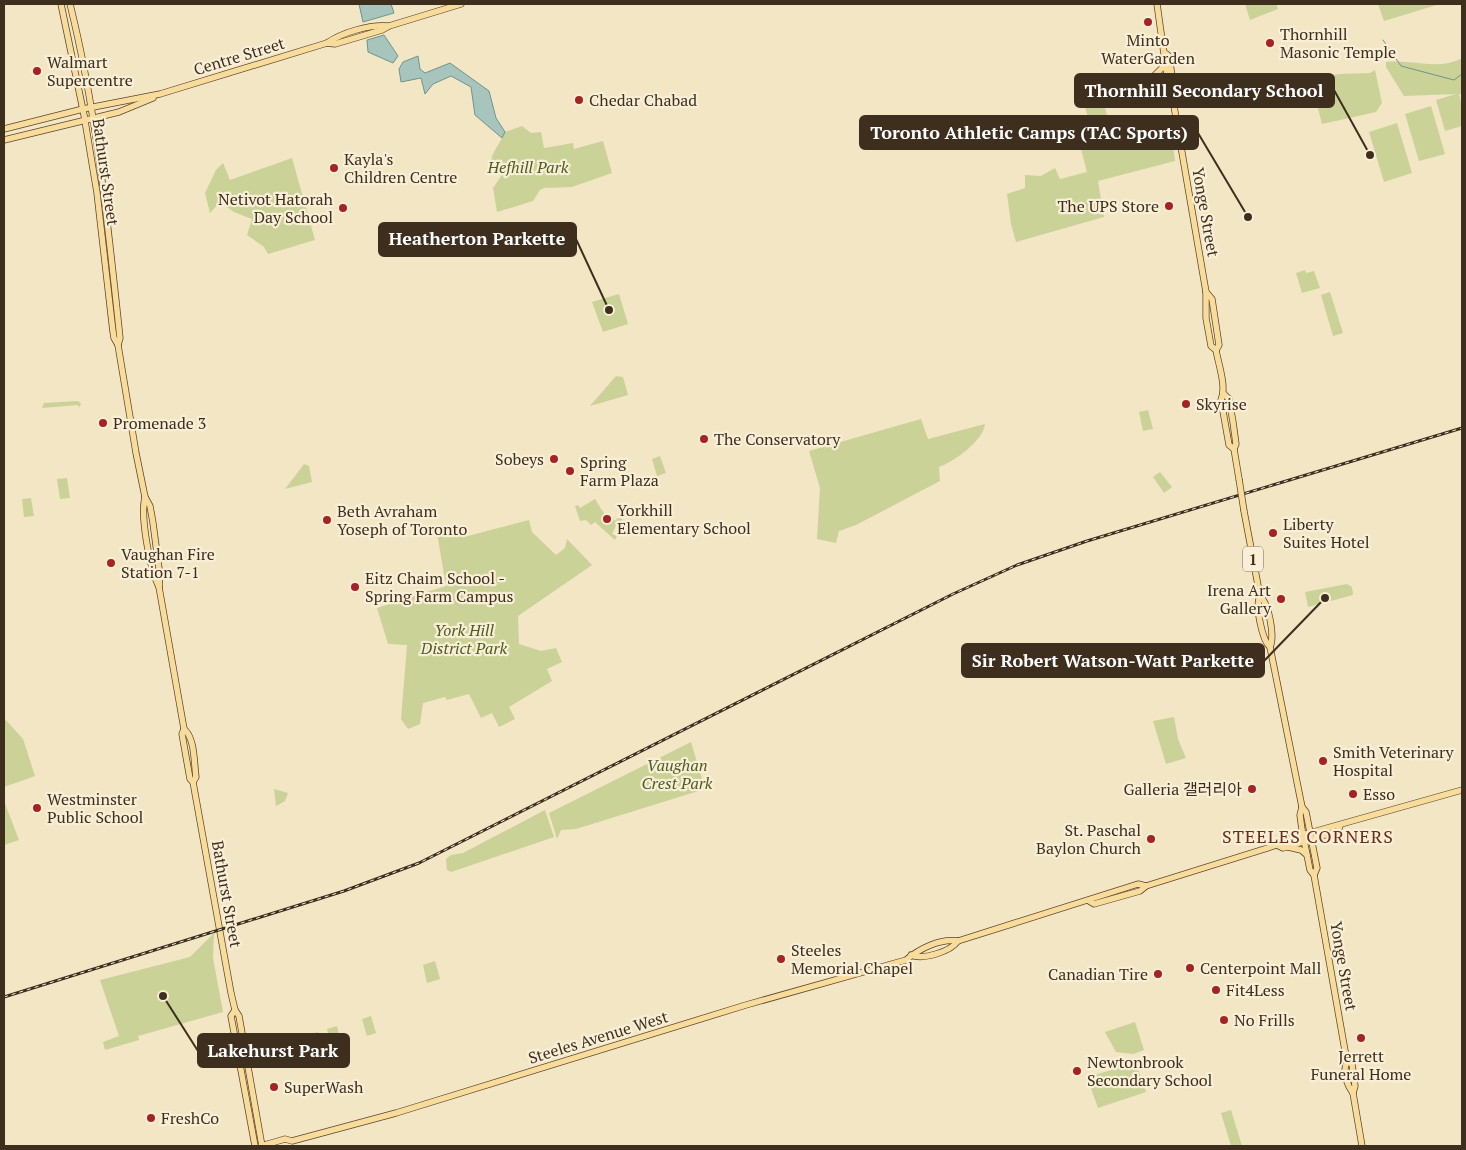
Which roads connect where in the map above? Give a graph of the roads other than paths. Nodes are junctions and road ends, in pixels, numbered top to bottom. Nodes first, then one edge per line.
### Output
1 (61, 4) edge
2 (70, 4) edge
3 (461, 4) edge
4 (1157, 4) edge
5 (1165, 53) junction
6 (1164, 66) junction
7 (1150, 78) dead end
8 (1202, 82) dead end
9 (160, 94) junction
10 (1175, 105) junction
11 (92, 107) junction
12 (83, 109) junction
13 (93, 118) junction
14 (85, 120) junction
15 (4, 128) edge
16 (4, 140) edge
17 (118, 345) junction
18 (1462, 790) edge
19 (1307, 837) junction
20 (1278, 845) junction
21 (1287, 847) junction
22 (1308, 857) junction
23 (1314, 875) junction
24 (235, 1010) junction
25 (290, 1144) edge
26 (255, 1146) edge
27 (261, 1146) edge
28 (1362, 1146) edge

1 - 12 main road, Bathurst Street
2 - 11 main road, Bathurst Street
3 - 9 main road, Centre Street
4 - 5 main road, Yonge Street / 1
5 - 6 main road, Yonge Street / 1
5 - 10 main road, Yonge Street / 1
6 - 7 main road
6 - 10 main road, Yonge Street / 1
8 - 10 main road
9 - 11 main road, Centre Street
9 - 13 main road, Centre Street
10 - 19 main road, Yonge Street / 1, bridge
11 - 12 main road, Centre Street
11 - 13 main road, Bathurst Street
12 - 14 main road, Bathurst Street
12 - 15 main road, Centre Street
13 - 14 main road, Centre Street
13 - 17 main road, Bathurst Street
14 - 16 main road, Centre Street
14 - 17 main road, Bathurst Street
17 - 24 main road, Bathurst Street
18 - 19 main road
19 - 20 main road, Steeles Avenue West
19 - 21 main road
19 - 22 main road, Yonge Street
19 - 23 main road, Yonge Street
20 - 21 main road, Steeles Avenue West
20 - 25 main road, Steeles Avenue West
21 - 22 main road, Steeles Avenue West
22 - 23 main road, Yonge Street
23 - 28 main road, Yonge Street
24 - 26 main road, Bathurst Street
24 - 27 main road, Bathurst Street
25 - 27 main road, Steeles Avenue West

